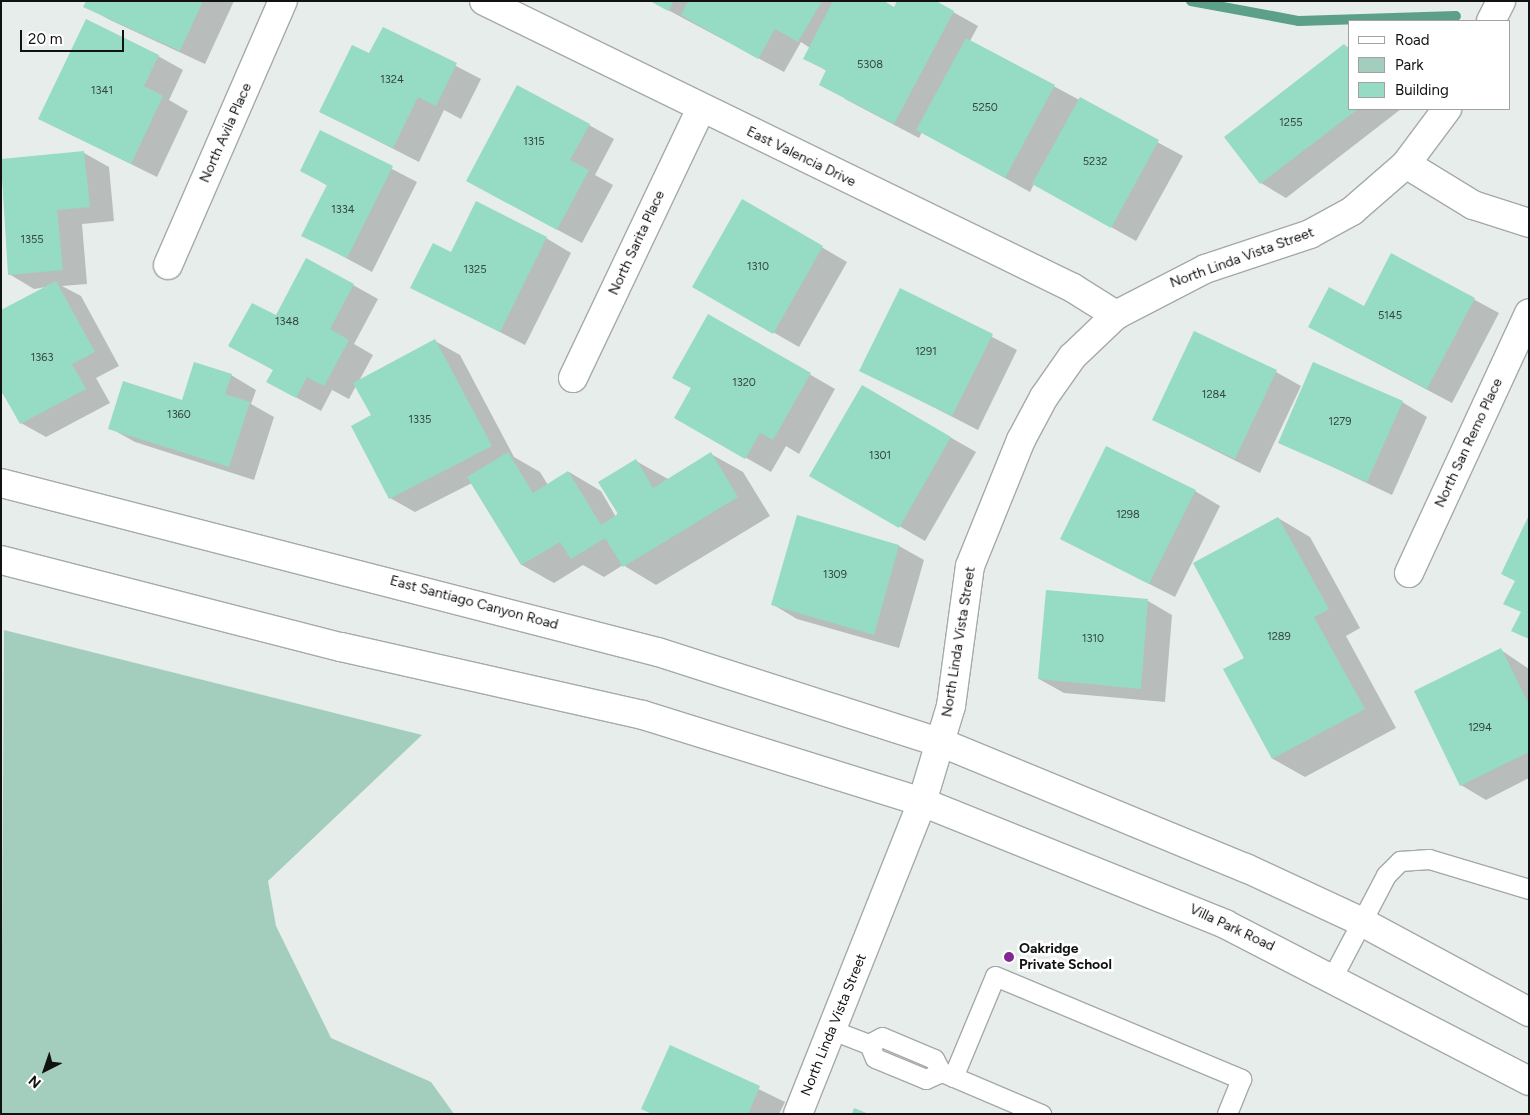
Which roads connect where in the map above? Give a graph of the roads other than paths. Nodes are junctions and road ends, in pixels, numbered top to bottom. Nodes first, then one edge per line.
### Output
1 (283, 1) edge
2 (484, 1) edge
3 (1501, 1) edge
4 (1492, 20) edge
5 (701, 108) junction
6 (1446, 110) edge
7 (1406, 164) junction
8 (1529, 223) edge
9 (168, 265) dead end
10 (1529, 313) edge
11 (1116, 315) junction
12 (573, 378) dead end
13 (1, 483) edge
14 (1, 560) edge
15 (1409, 574) dead end
16 (942, 743) junction
17 (922, 802) junction
18 (1529, 889) edge
19 (1360, 921) junction
20 (1333, 976) junction
21 (1529, 1012) edge
22 (832, 1030) junction
23 (947, 1074) junction
24 (1529, 1081) edge
25 (798, 1114) edge
26 (1041, 1114) edge
27 (1227, 1114) edge

1 - 9 main road, North Avila Place
2 - 5 main road, East Valencia Drive
3 - 4 main road
5 - 11 main road, East Valencia Drive
5 - 12 main road, North Sarita Place
6 - 7 main road, North Linda Vista Street
7 - 8 main road
7 - 11 main road, North Linda Vista Street
10 - 15 main road, North San Remo Place
11 - 16 main road, North Linda Vista Street
13 - 16 main road, East Santiago Canyon Road
14 - 17 main road
16 - 17 main road, North Linda Vista Street
16 - 19 main road
17 - 20 main road, Villa Park Road
17 - 22 main road, North Linda Vista Street
18 - 19 lane
19 - 20 lane
19 - 21 main road
20 - 24 main road, Villa Park Road
22 - 23 lane
22 - 25 main road, North Linda Vista Street
23 - 26 lane
23 - 27 lane

